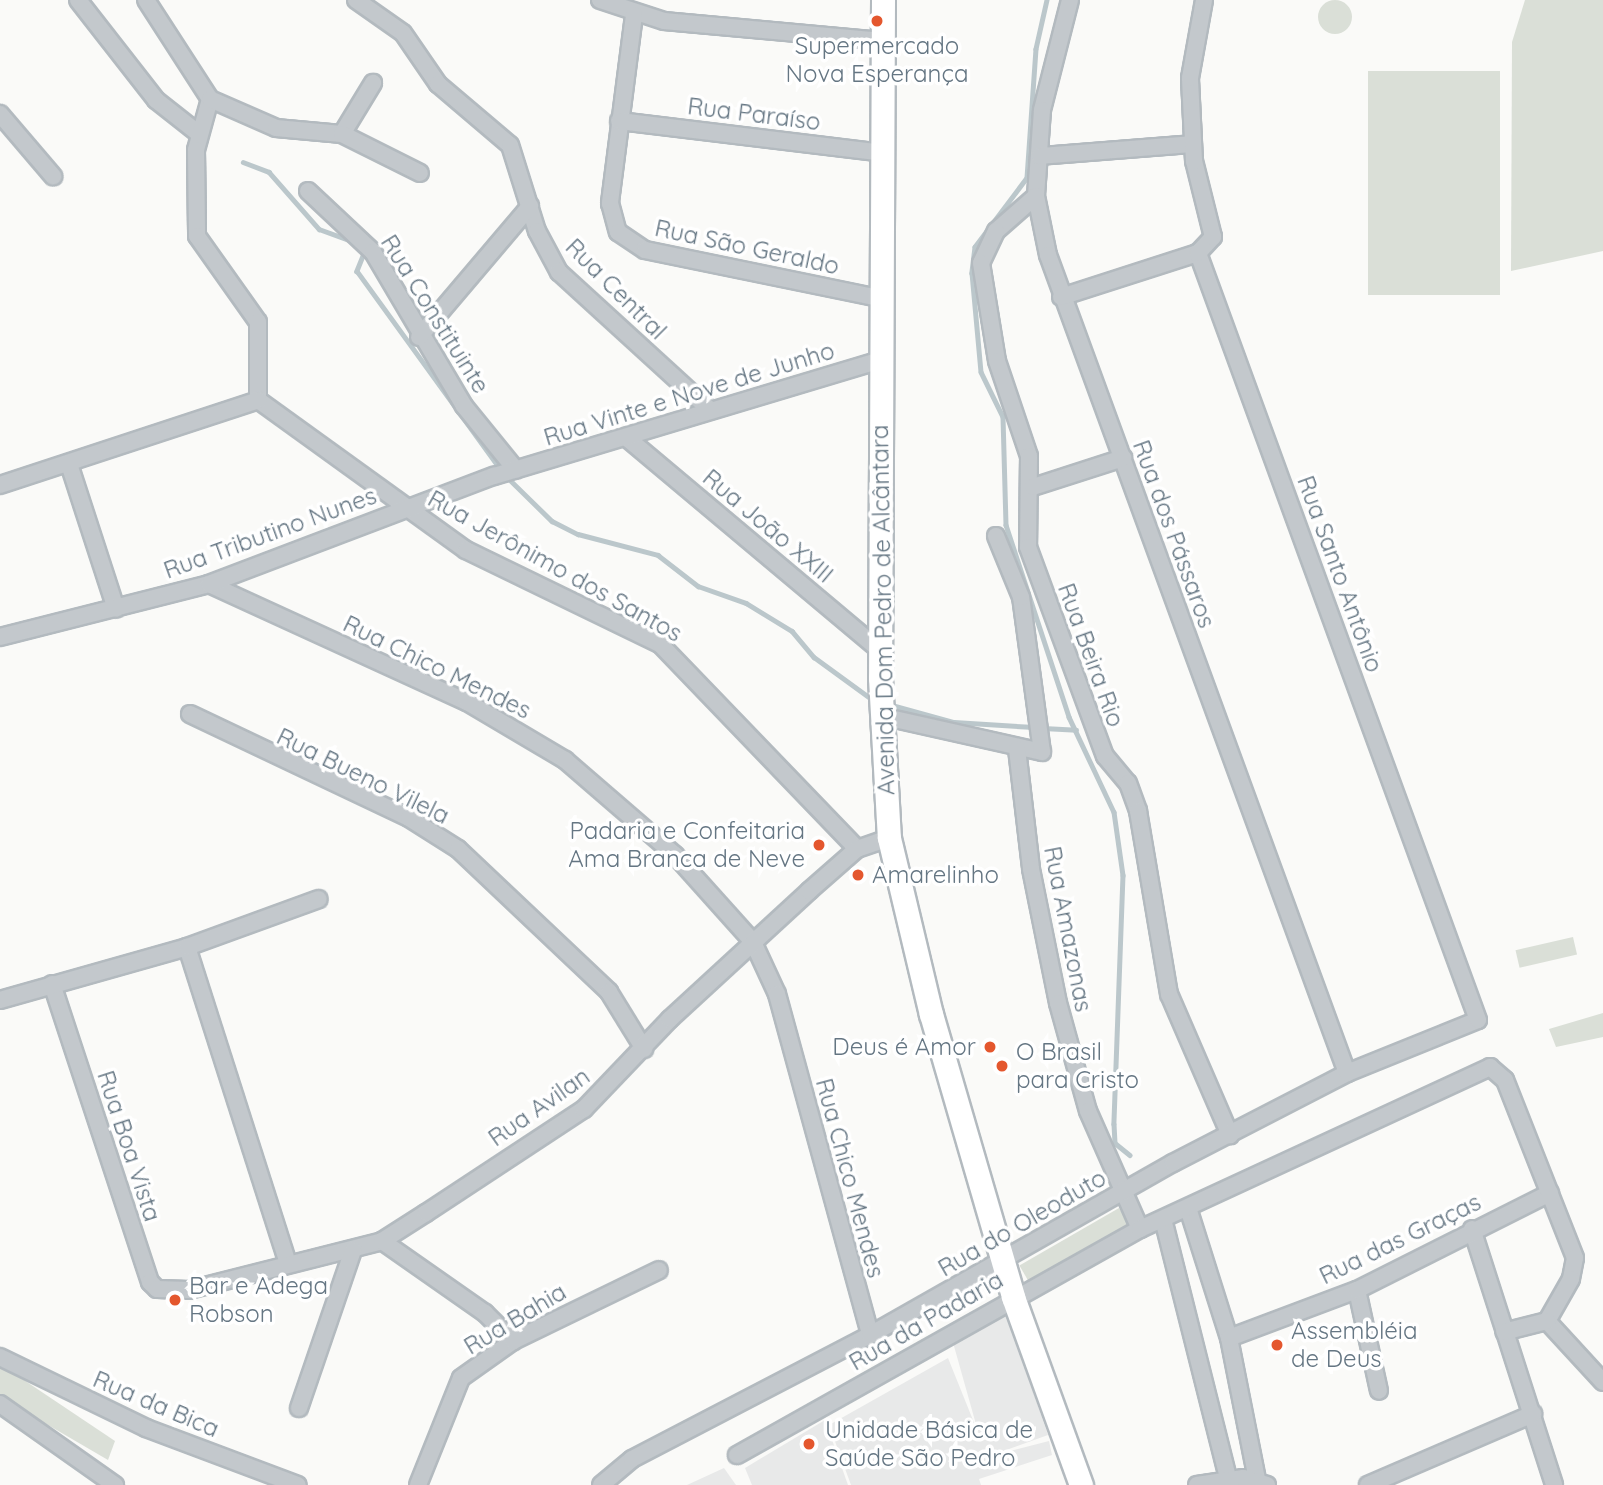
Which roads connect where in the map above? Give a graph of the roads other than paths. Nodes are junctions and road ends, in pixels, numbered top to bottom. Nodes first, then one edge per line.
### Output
1 (78, 0) edge
2 (146, 0) edge
3 (356, 0) edge
4 (600, 0) edge
5 (883, 0) edge
6 (1070, 0) edge
7 (1205, 0) edge
8 (634, 15) junction
9 (885, 41) junction
10 (373, 83) dead end
11 (210, 99) junction
12 (0, 114) edge
13 (620, 121) junction
14 (199, 134) junction
15 (342, 134) junction
16 (1193, 144) junction
17 (883, 153) junction
18 (1040, 156) junction
19 (420, 173) dead end
20 (54, 176) dead end
21 (308, 191) dead end
22 (1036, 196) junction
23 (530, 206) junction
24 (1198, 253) junction
25 (1061, 297) junction
26 (883, 299) junction
27 (419, 337) junction
28 (880, 360) junction
29 (258, 400) junction
30 (710, 410) junction
31 (627, 438) junction
32 (1122, 458) junction
33 (69, 464) junction
34 (514, 471) junction
35 (0, 485) edge
36 (1033, 487) junction
37 (402, 508) junction
38 (996, 536) dead end
39 (209, 584) junction
40 (116, 609) junction
41 (0, 637) edge
42 (880, 650) junction
43 (881, 711) junction
44 (190, 714) dead end
45 (1017, 749) junction
46 (889, 838) junction
47 (857, 849) junction
48 (319, 899) dead end
49 (753, 942) junction
50 (187, 947) junction
51 (52, 984) junction
52 (0, 1000) edge
53 (1476, 1022) joint
54 (644, 1049) junction
55 (1347, 1073) junction
56 (1230, 1135) junction
57 (1121, 1193) junction
58 (1550, 1193) junction
59 (1188, 1208) junction
60 (1163, 1219) junction
61 (1140, 1229) junction
62 (1472, 1229) junction
63 (382, 1241) junction
64 (353, 1250) junction
65 (1004, 1261) junction
66 (288, 1264) junction
67 (659, 1270) dead end
68 (189, 1290) joint
69 (1357, 1290) junction
70 (1013, 1297) junction
71 (1547, 1321) junction
72 (1504, 1332) junction
73 (870, 1335) junction
74 (1229, 1338) junction
75 (513, 1342) junction
76 (0, 1357) edge
77 (1603, 1382) edge
78 (1379, 1391) dead end
79 (0, 1404) edge
80 (299, 1408) dead end
81 (1533, 1414) junction
82 (737, 1455) dead end
83 (1229, 1482) edge
84 (1261, 1484) edge
85 (115, 1485) edge
86 (298, 1485) edge
87 (418, 1485) edge
88 (601, 1485) edge
89 (1081, 1485) edge
90 (1197, 1485) edge
91 (1368, 1485) edge
92 (1554, 1485) edge

1 - 14 street
2 - 11 street
3 - 23 street, Rua Central
4 - 8 street
5 - 9 street, Avenida Dom Pedro de Alcântara
6 - 18 street, Rua dos Pássaros
7 - 16 street
8 - 9 street
8 - 13 street, Rua São Geraldo
9 - 17 street, Avenida Dom Pedro de Alcântara
10 - 15 street
11 - 14 street
11 - 15 street
12 - 20 street
13 - 17 street, Rua Paraíso
13 - 26 street, Rua São Geraldo
14 - 29 street
15 - 19 street
16 - 18 street
16 - 24 street
17 - 26 street, Avenida Dom Pedro de Alcântara
18 - 22 street, Rua dos Pássaros
21 - 27 street, Rua Constituinte
22 - 25 street, Rua dos Pássaros
22 - 36 street, Rua Beira Rio
23 - 27 street
23 - 30 street, Rua Central
24 - 25 street
24 - 53 street, Rua Santo Antônio
25 - 32 street, Rua dos Pássaros
26 - 28 street, Avenida Dom Pedro de Alcântara
27 - 34 street, Rua Constituinte
28 - 30 street, Rua Vinte e Nove de Junho
28 - 42 street, Avenida Dom Pedro de Alcântara
29 - 33 street
29 - 37 street, Rua Jerônimo dos Santos
30 - 31 street, Rua Vinte e Nove de Junho
31 - 34 street, Rua Vinte e Nove de Junho
31 - 42 street, Rua João XXIII
32 - 36 street
32 - 55 street, Rua dos Pássaros
33 - 35 street
33 - 40 street
34 - 37 street, Rua Tributino Nunes
36 - 56 street, Rua Beira Rio
37 - 39 street, Rua Tributino Nunes
37 - 47 street, Rua Jerônimo dos Santos
38 - 45 street
39 - 40 street, Rua Tributino Nunes
39 - 49 street, Rua Chico Mendes
40 - 41 street, Rua Tributino Nunes
42 - 43 street, Avenida Dom Pedro de Alcântara
43 - 45 street
43 - 46 street, Avenida Dom Pedro de Alcântara
44 - 54 street, Rua Bueno Vilela
45 - 57 street, Rua Amazonas
46 - 47 street, Rua Avilan
46 - 65 street, Avenida Dom Pedro de Alcântara
47 - 49 street, Rua Avilan
48 - 50 street
49 - 54 street, Rua Avilan
49 - 73 street, Rua Chico Mendes
50 - 51 street
50 - 66 street
51 - 52 street
51 - 68 street, Rua Boa Vista
53 - 55 street, Rua do Oleoduto
54 - 63 street, Rua Avilan
55 - 56 street, Rua do Oleoduto
56 - 57 street, Rua do Oleoduto
57 - 61 street, Rua Amazonas
57 - 65 street, Rua do Oleoduto
58 - 59 street
58 - 62 street, Rua das Graças
58 - 71 street
59 - 60 street
59 - 74 street
60 - 61 street
60 - 83 street
61 - 70 street, Rua da Padaria
62 - 69 street, Rua das Graças
62 - 72 street
63 - 64 street, Rua Avilan
63 - 75 street
64 - 66 street, Rua Avilan
64 - 80 street
65 - 70 street, Avenida Dom Pedro de Alcântara
65 - 73 street, Rua do Oleoduto
66 - 68 street, Rua Avilan
67 - 75 street, Rua Bahia
69 - 74 street, Rua das Graças
69 - 78 street
70 - 82 street, Rua da Padaria
70 - 89 street, Avenida Dom Pedro de Alcântara
71 - 72 street
71 - 77 street
72 - 81 street
73 - 88 street, Rua do Oleoduto
74 - 84 street
75 - 87 street, Rua Bahia
76 - 86 street, Rua da Bica
79 - 85 street
81 - 91 street
81 - 92 street
83 - 84 street
83 - 90 street

